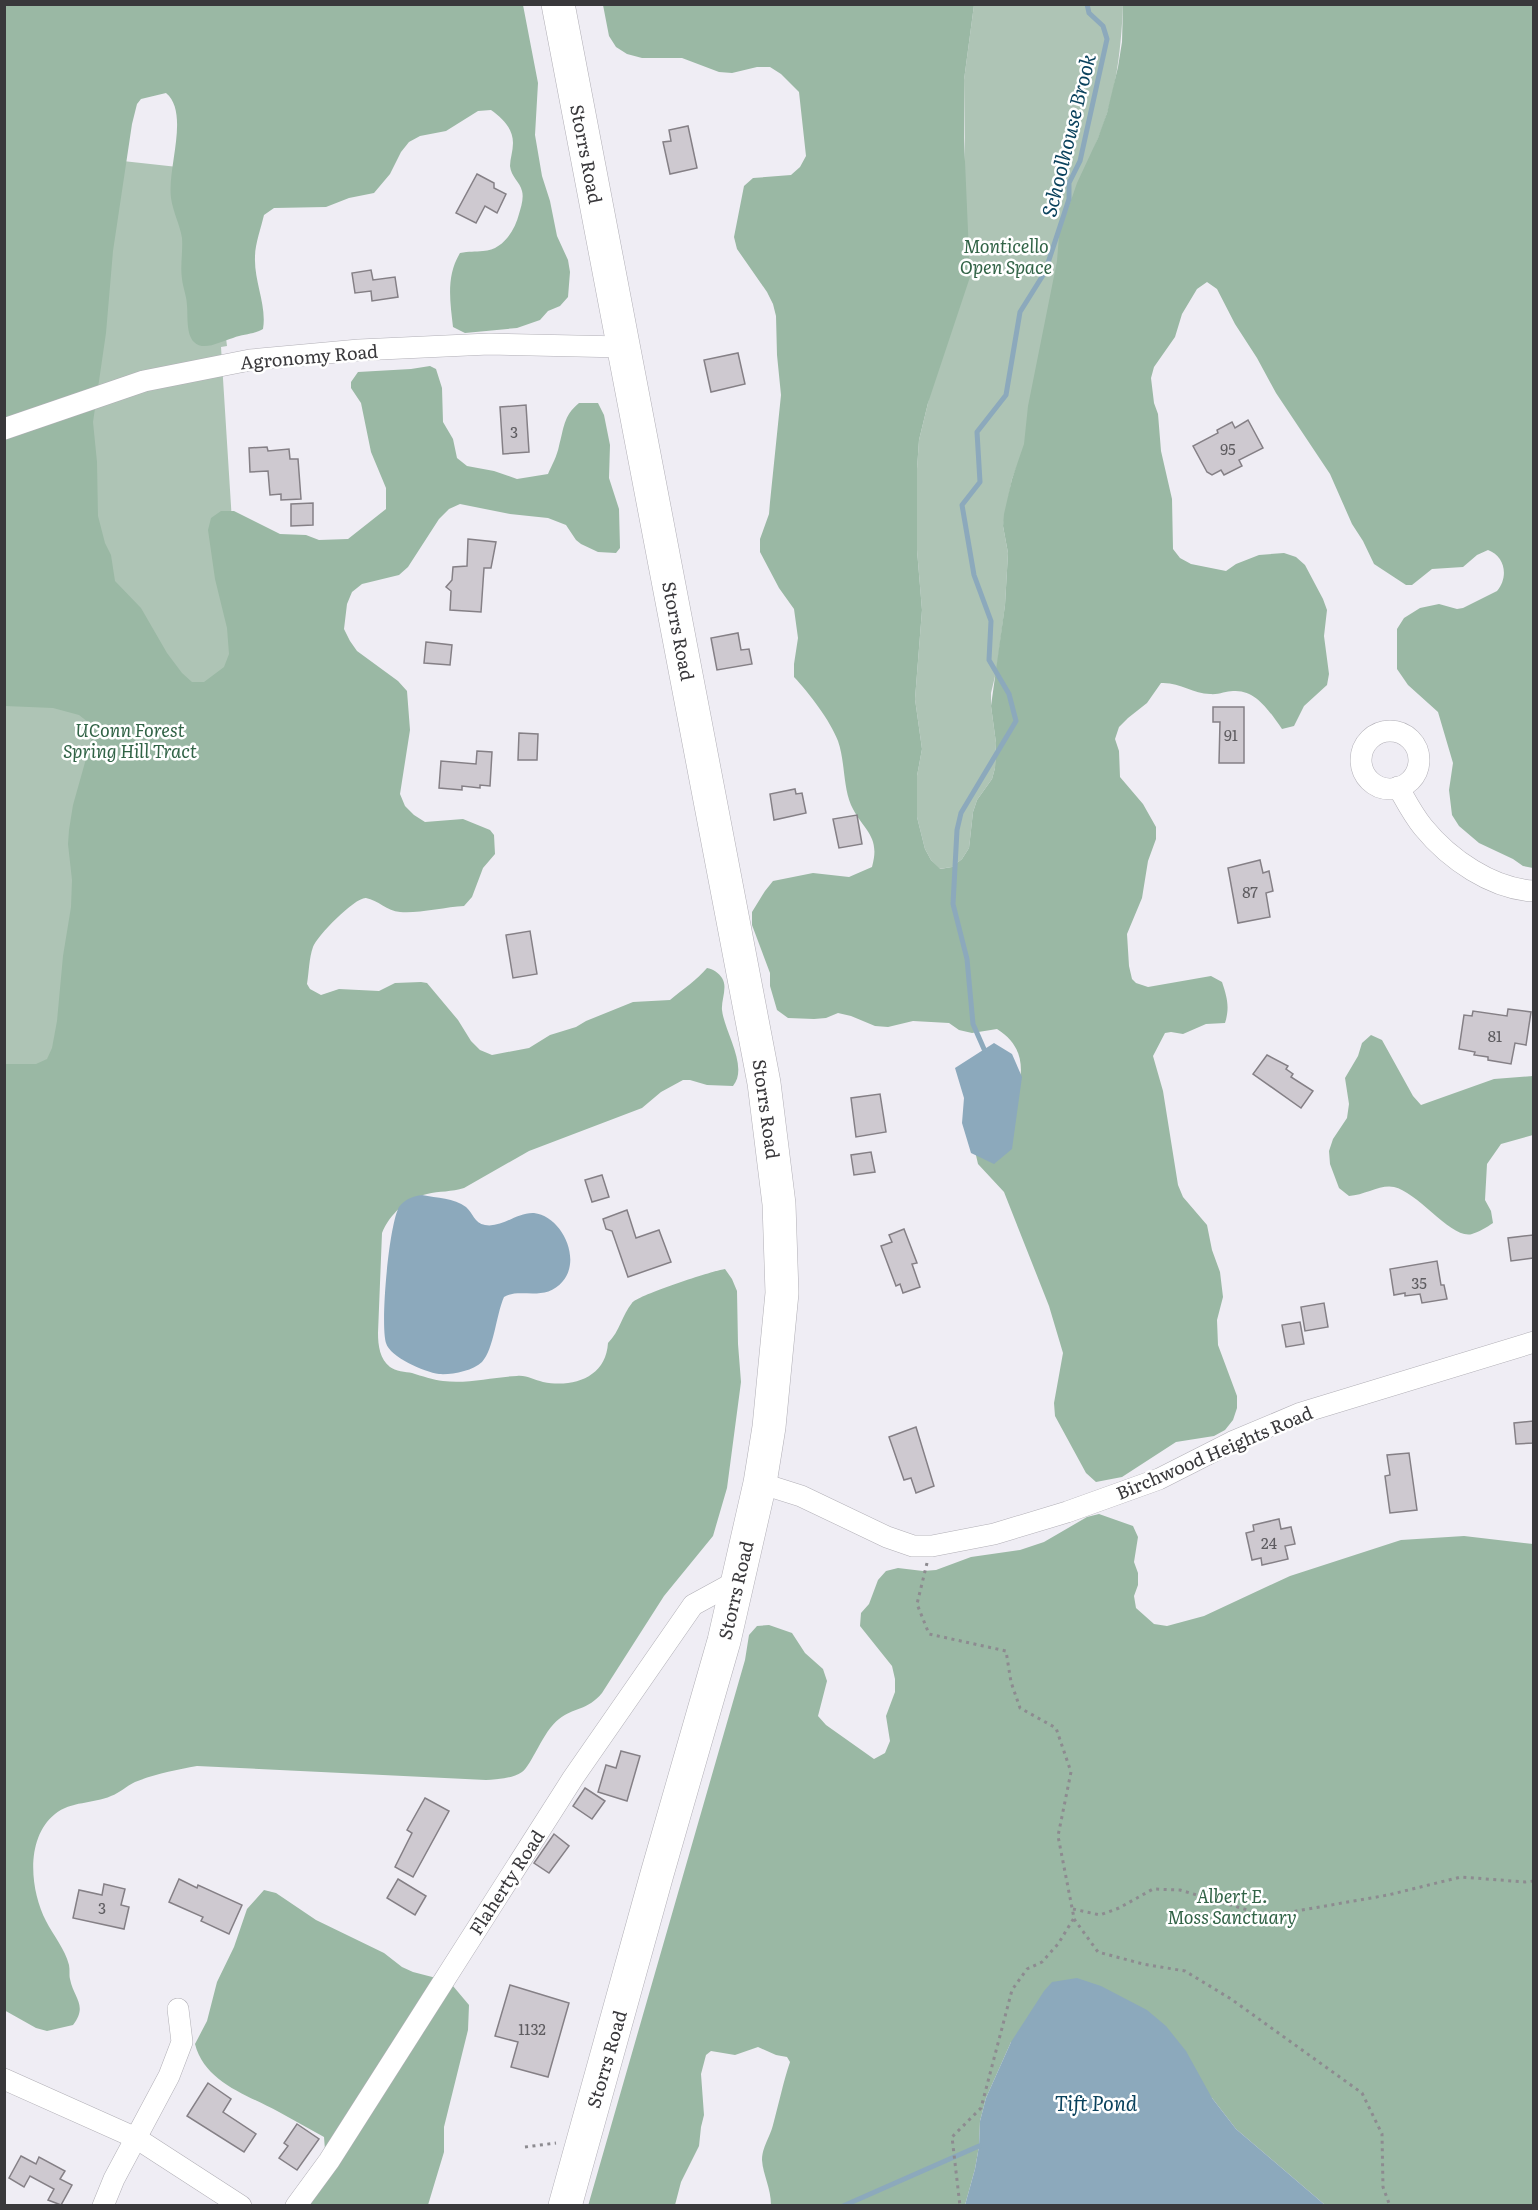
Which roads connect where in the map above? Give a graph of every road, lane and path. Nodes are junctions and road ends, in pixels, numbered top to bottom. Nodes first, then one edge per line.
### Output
1 (558, 4) edge
2 (624, 347) junction
3 (4, 429) edge
4 (1398, 787) dead end
5 (1533, 891) edge
6 (1533, 1342) edge
7 (760, 1483) junction
8 (932, 1546) junction
9 (737, 1581) junction
10 (1533, 1881) edge
11 (1072, 1909) junction
12 (1074, 1918) junction
13 (178, 2009) dead end
14 (4, 2079) edge
15 (136, 2138) junction
16 (559, 2144) dead end
17 (525, 2147) dead end
18 (103, 2205) edge
19 (241, 2205) edge
20 (296, 2205) edge
21 (565, 2205) edge
22 (960, 2205) edge
23 (1390, 2205) edge

1 - 2 main road, Storrs Road
2 - 3 street, Agronomy Road
2 - 7 main road, Storrs Road
4 - 5 street
6 - 8 street, Birchwood Heights Road
7 - 8 street, Birchwood Heights Road
7 - 9 main road, Storrs Road
8 - 11 path
9 - 20 street, Flaherty Road
9 - 21 main road, Storrs Road
10 - 11 path
11 - 12 path
12 - 22 path
12 - 23 path
13 - 15 street
14 - 15 street
15 - 18 street
15 - 19 street
16 - 17 path

